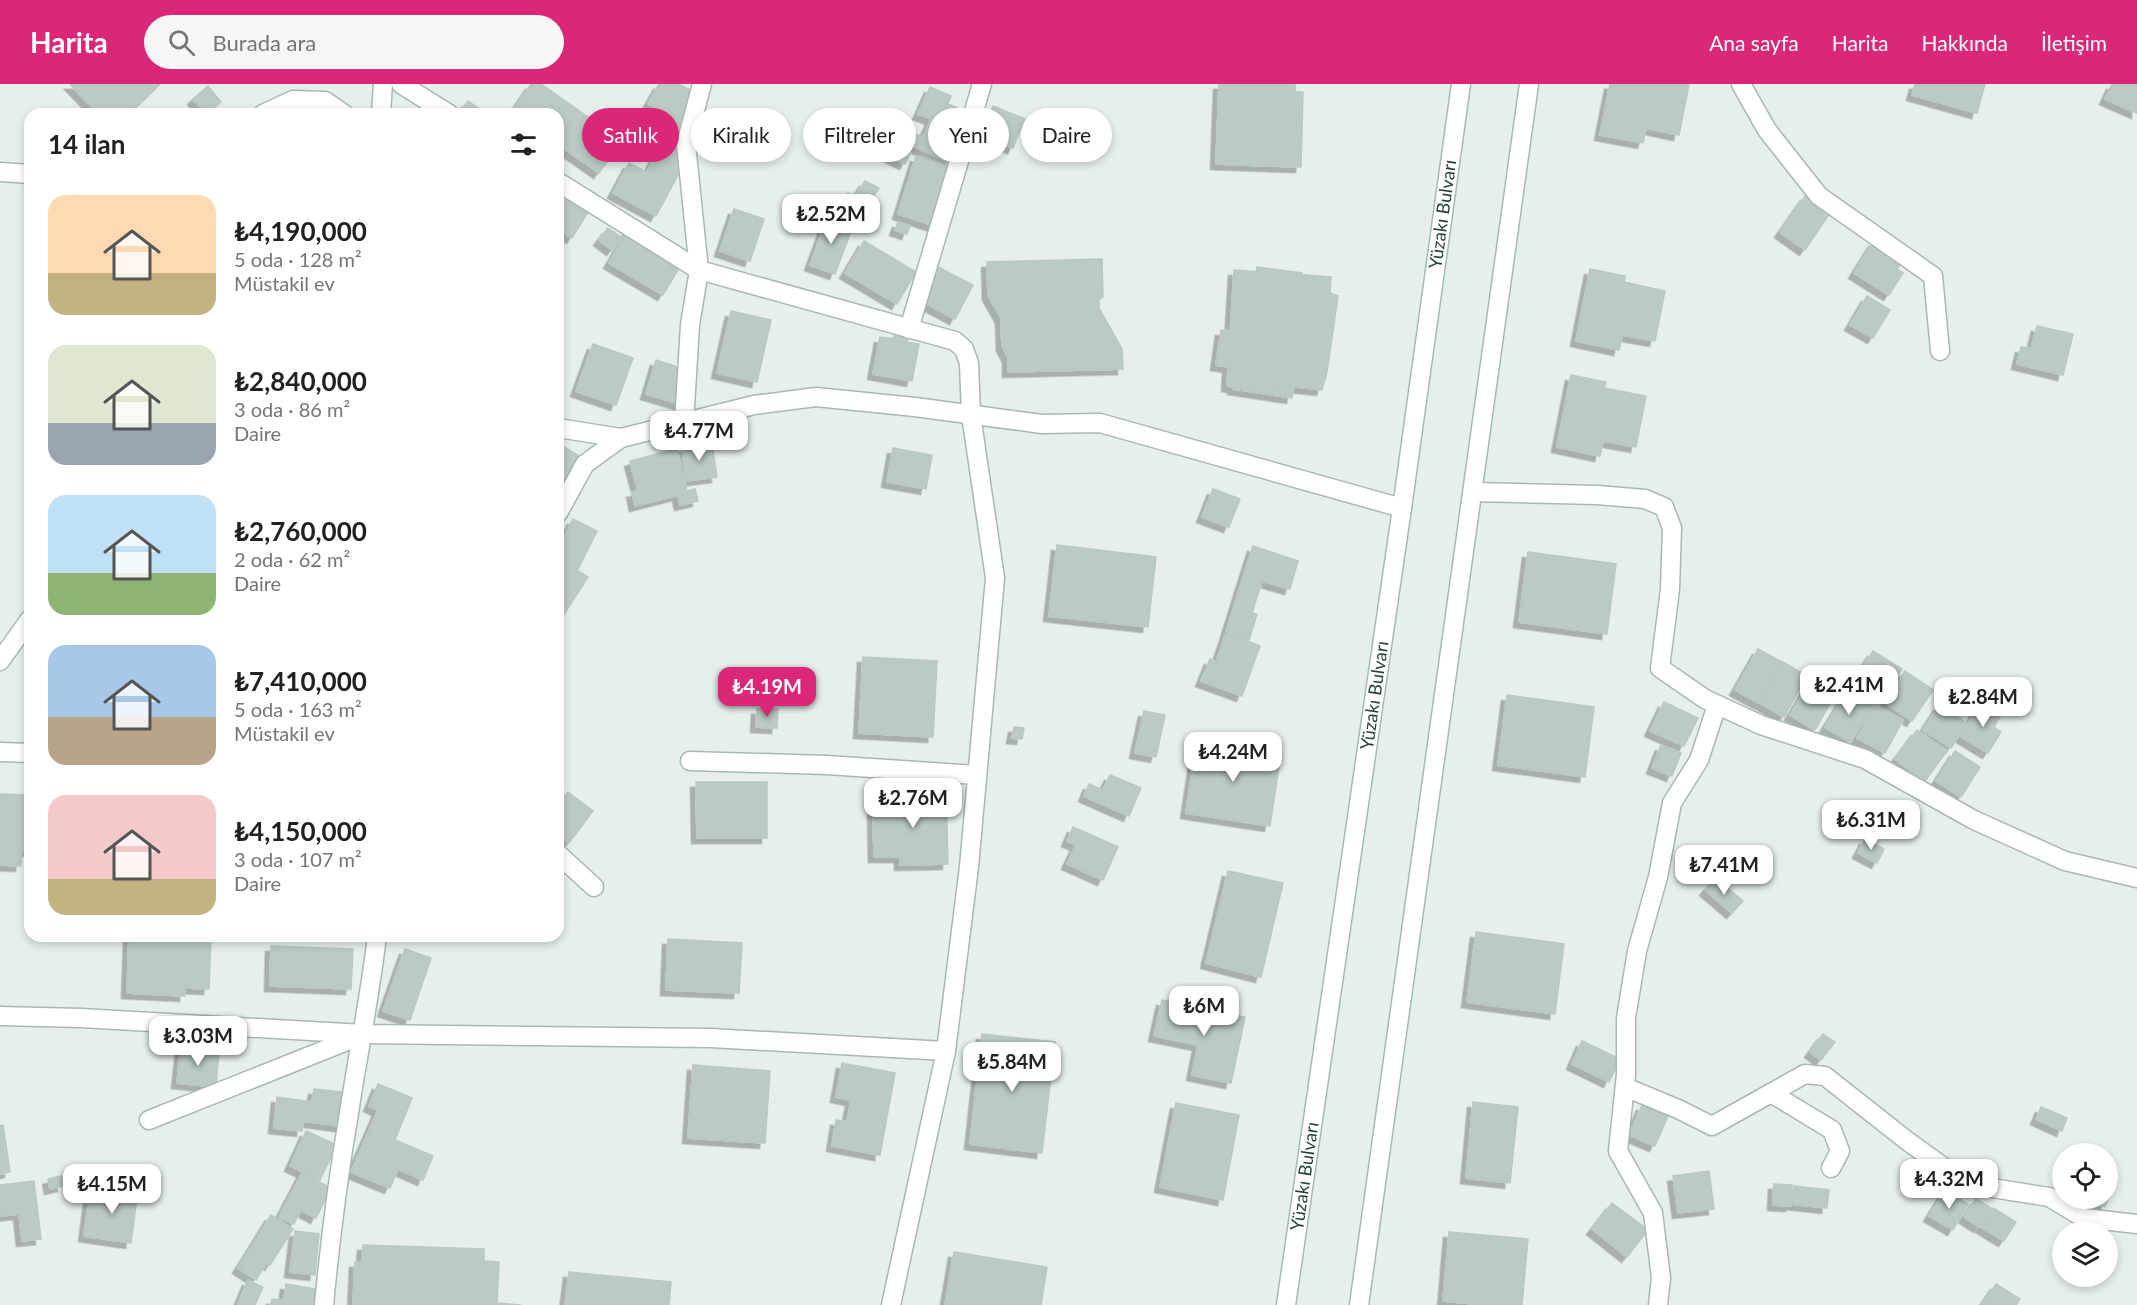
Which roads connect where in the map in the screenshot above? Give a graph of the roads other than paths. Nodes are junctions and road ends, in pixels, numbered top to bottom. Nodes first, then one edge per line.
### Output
1 (383, 84) edge
2 (401, 84) edge
3 (702, 84) edge
4 (982, 84) edge
5 (1461, 84) edge
6 (1529, 84) edge
7 (1741, 84) edge
8 (276, 108) edge
9 (335, 108) edge
10 (381, 108) edge
11 (439, 108) edge
12 (0, 172) edge
13 (24, 174) edge
14 (564, 186) edge
15 (699, 270) junction
16 (909, 329) junction
17 (1940, 351) dead end
18 (971, 415) junction
19 (684, 423) junction
20 (564, 429) edge
21 (621, 438) junction
22 (1473, 492) junction
23 (564, 502) edge
24 (1402, 508) junction
25 (24, 627) edge
26 (0, 661) edge
27 (1717, 705) junction
28 (0, 752) edge
29 (24, 753) edge
30 (690, 761) dead end
31 (977, 775) junction
32 (564, 860) edge
33 (2137, 878) edge
34 (594, 887) dead end
35 (376, 942) edge
36 (0, 1016) edge
37 (363, 1034) junction
38 (946, 1051) junction
39 (1625, 1087) junction
40 (1771, 1093) junction
41 (149, 1120) dead end
42 (1831, 1168) dead end
43 (2137, 1224) edge
44 (324, 1305) edge
45 (891, 1305) edge
46 (1286, 1305) edge
47 (1359, 1305) edge
48 (1658, 1305) edge

1 - 10 street
2 - 11 street
3 - 15 street
4 - 16 street
5 - 24 street, Yüzakı Bulvarı
6 - 22 street
7 - 17 street
8 - 9 street
12 - 13 street
14 - 15 street
15 - 16 street
15 - 19 street
16 - 18 street
18 - 19 street
18 - 24 street
18 - 31 street
19 - 21 street
20 - 21 street
21 - 23 street
22 - 27 street
22 - 47 street
24 - 46 street, Yüzakı Bulvarı
25 - 26 street
27 - 33 street
27 - 39 street
28 - 29 street
30 - 31 street
31 - 38 street
32 - 34 street
35 - 37 street
36 - 37 street
37 - 38 street
37 - 41 street
37 - 44 street
38 - 45 street
39 - 40 street
39 - 48 street
40 - 42 street
40 - 43 street

